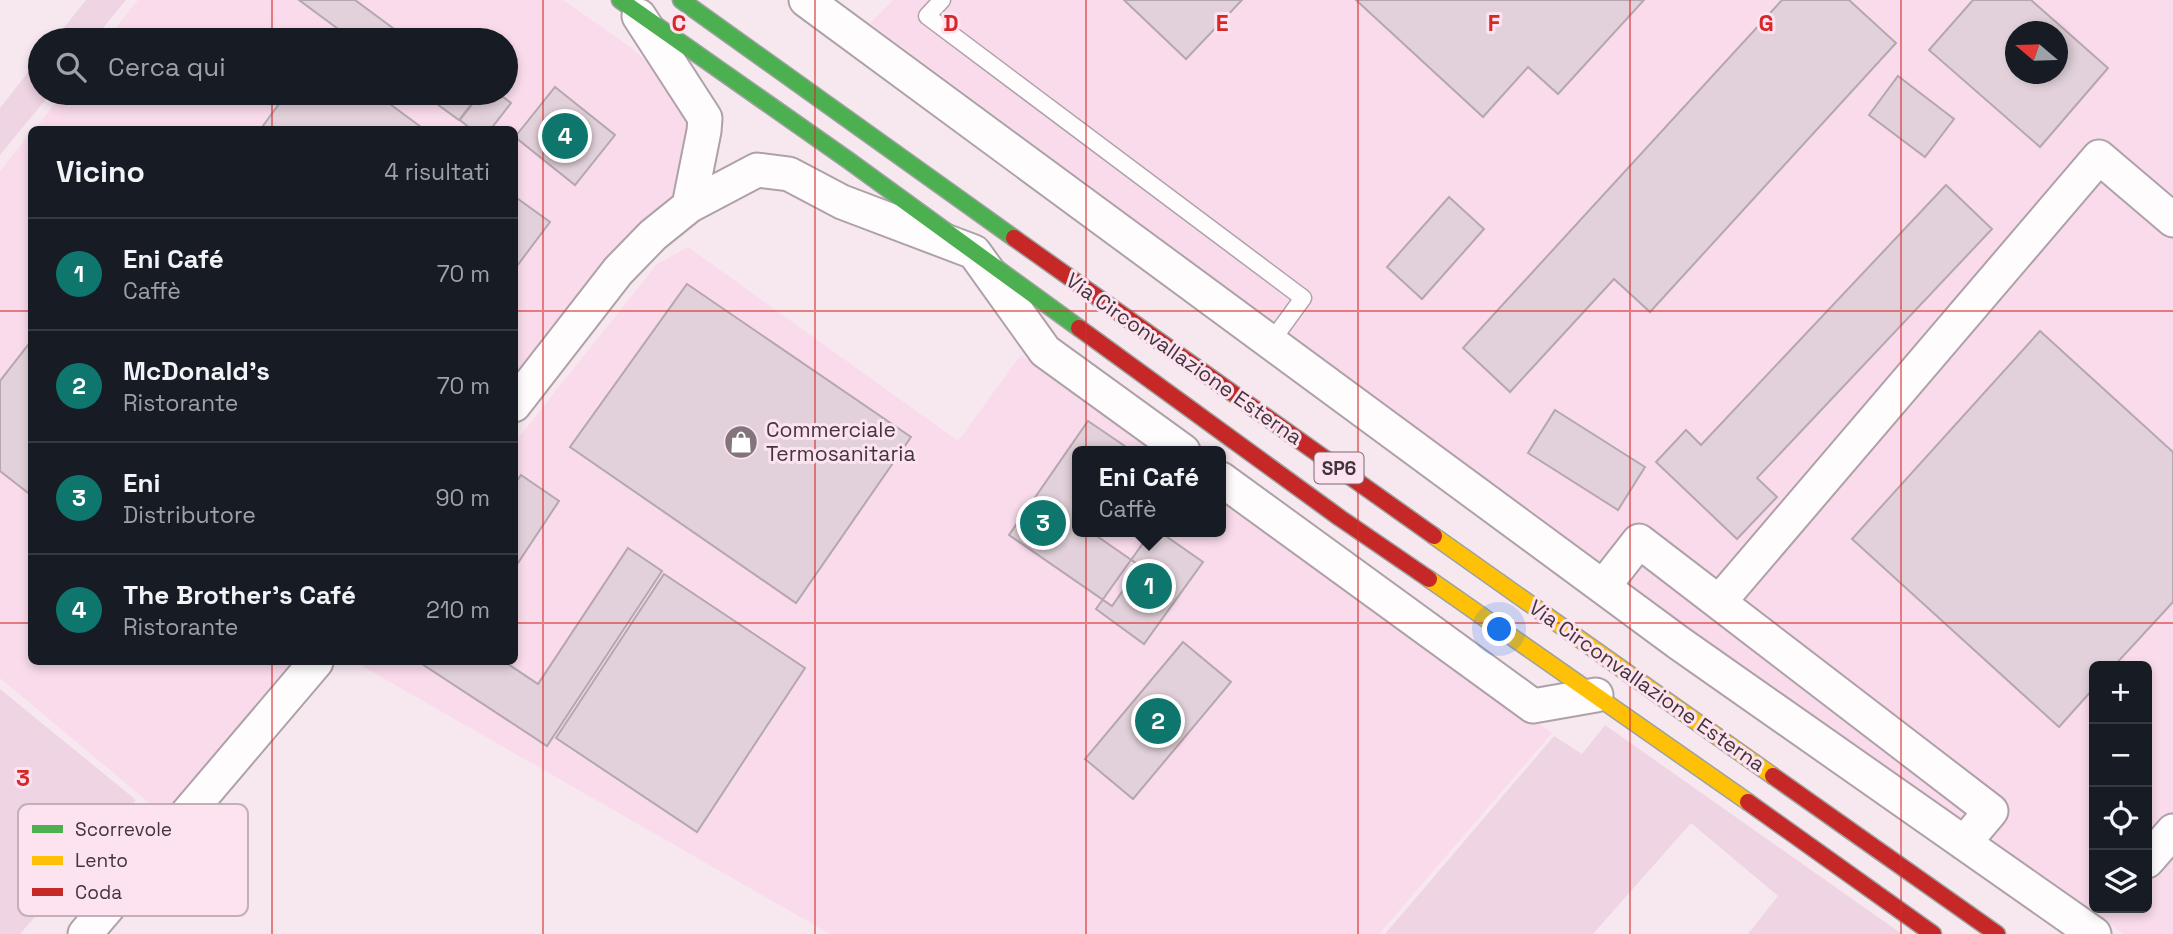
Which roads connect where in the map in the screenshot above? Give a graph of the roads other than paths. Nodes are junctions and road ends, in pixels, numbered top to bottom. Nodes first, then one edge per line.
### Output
1 (681, 0) edge
2 (942, 0) edge
3 (628, 6) edge
4 (829, 6) edge
5 (689, 206) junction
6 (2173, 220) edge
7 (974, 252) junction
8 (1271, 342) junction
9 (518, 400) edge
10 (1176, 446) edge
11 (1226, 483) edge
12 (1603, 587) junction
13 (1718, 602) junction
14 (313, 665) edge
15 (1596, 695) junction
16 (195, 804) edge
17 (2173, 831) edge
18 (1964, 843) junction
19 (2152, 855) edge
20 (100, 916) edge
21 (2095, 924) edge
22 (85, 934) edge
23 (1933, 934) edge
24 (1997, 934) edge

1 - 24 main road, Via Circonvallazione Esterna / SP6
2 - 8 lane
3 - 5 street
3 - 7 main road, Via Circonvallazione Esterna / SP6
4 - 8 street
5 - 7 street, Via Circonvallazione Esterna
5 - 9 street
6 - 13 street
7 - 10 street, Via Circonvallazione Esterna
7 - 15 main road, Via Circonvallazione Esterna / SP6
8 - 12 street
11 - 15 street, Via Circonvallazione Esterna
12 - 13 street
12 - 18 street
13 - 18 street
14 - 16 street
15 - 23 main road, Via Circonvallazione Esterna / SP6
17 - 19 street
18 - 21 street
20 - 22 street

